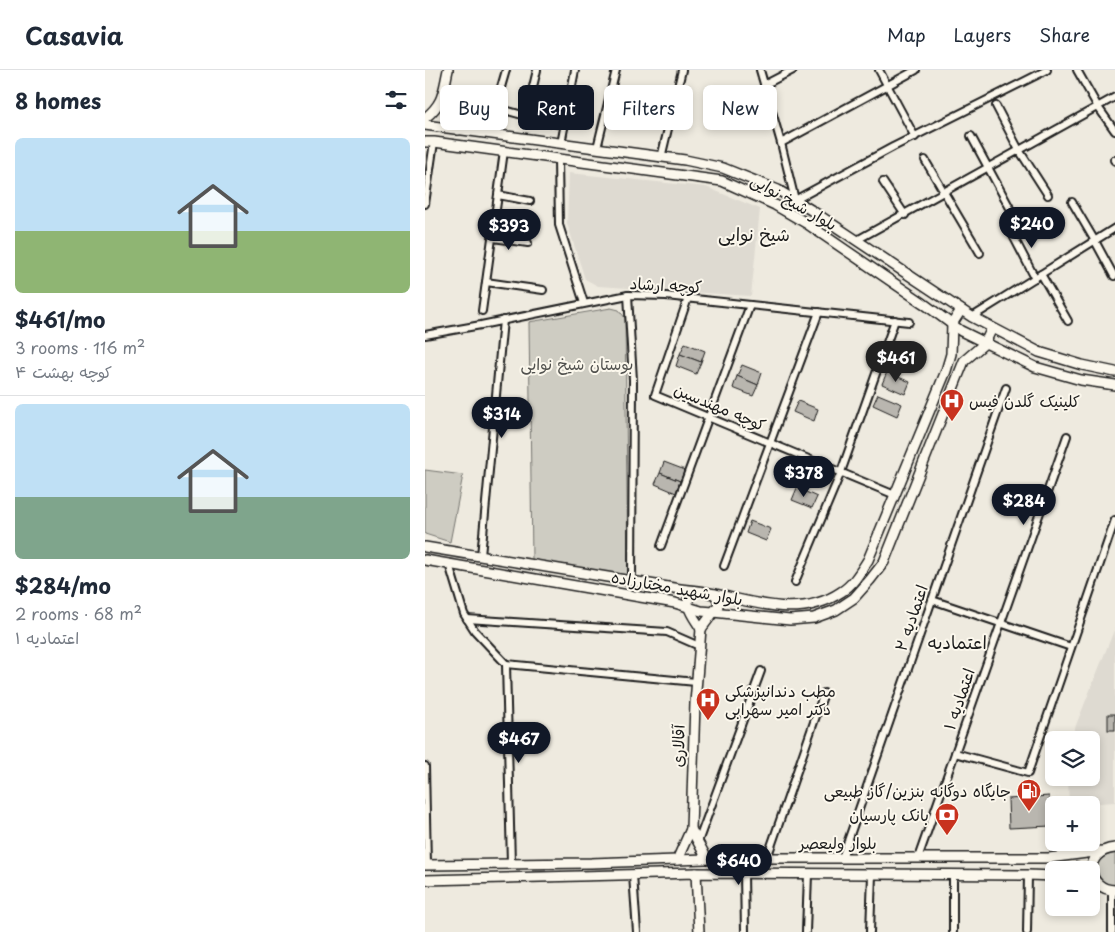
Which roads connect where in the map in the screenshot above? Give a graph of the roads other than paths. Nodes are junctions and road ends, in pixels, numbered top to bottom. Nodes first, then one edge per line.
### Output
1 (447, 70) edge
2 (506, 70) edge
3 (537, 70) edge
4 (575, 70) edge
5 (616, 70) edge
6 (682, 70) edge
7 (760, 70) edge
8 (793, 70) edge
9 (879, 70) edge
10 (916, 70) edge
11 (1047, 70) edge
12 (1077, 70) edge
13 (1034, 73) edge
14 (444, 85) edge
15 (502, 85) edge
16 (533, 85) edge
17 (572, 85) edge
18 (764, 85) joint
19 (888, 86) junction
20 (1115, 97) edge
21 (440, 102) edge
22 (996, 106) dead end
23 (1098, 107) junction
24 (425, 118) edge
25 (425, 125) edge
26 (440, 127) edge
27 (458, 130) edge
28 (564, 130) edge
29 (777, 130) edge
30 (1115, 131) edge
31 (971, 136) dead end
32 (915, 137) junction
33 (430, 142) edge
34 (561, 144) junction
35 (781, 144) junction
36 (597, 148) junction
37 (1019, 150) junction
38 (504, 152) junction
39 (661, 158) junction
40 (558, 159) junction
41 (925, 160) dead end
42 (989, 167) junction
43 (883, 182) dead end
44 (945, 192) junction
45 (498, 195) junction
46 (1048, 195) dead end
47 (795, 200) junction
48 (530, 201) dead end
49 (1072, 202) dead end
50 (425, 204) edge
51 (1010, 208) dead end
52 (905, 215) junction
53 (1115, 228) edge
54 (1011, 230) dead end
55 (493, 238) junction
56 (857, 240) junction
57 (1095, 240) junction
58 (528, 243) dead end
59 (979, 253) dead end
60 (1041, 274) junction
61 (1114, 276) dead end
62 (1035, 278) junction
63 (486, 282) junction
64 (543, 290) dead end
65 (629, 295) junction
66 (688, 298) junction
67 (584, 303) junction
68 (750, 305) junction
69 (482, 310) dead end
70 (961, 310) junction
71 (819, 312) junction
72 (972, 317) junction
73 (503, 320) junction
74 (895, 320) junction
75 (1068, 321) dead end
76 (909, 322) dead end
77 (952, 324) junction
78 (991, 328) junction
79 (425, 335) edge
80 (985, 343) junction
81 (1115, 372) edge
82 (1115, 386) edge
83 (1006, 388) dead end
84 (710, 418) junction
85 (1067, 436) dead end
86 (769, 442) junction
87 (841, 472) junction
88 (895, 495) junction
89 (1115, 520) edge
90 (661, 546) dead end
91 (425, 547) edge
92 (481, 556) junction
93 (425, 560) edge
94 (449, 564) junction
95 (724, 566) dead end
96 (632, 582) junction
97 (795, 582) dead end
98 (694, 591) junction
99 (715, 594) junction
100 (932, 600) junction
101 (689, 607) junction
102 (713, 612) junction
103 (467, 619) junction
104 (1001, 623) junction
105 (701, 629) junction
106 (699, 646) junction
107 (1071, 647) junction
108 (505, 664) junction
109 (761, 671) dead end
110 (696, 682) junction
111 (824, 693) dead end
112 (955, 753) junction
113 (425, 766) edge
114 (691, 829) junction
115 (698, 842) junction
116 (1115, 848) edge
117 (1102, 851) junction
118 (1081, 854) junction
119 (767, 858) junction
120 (842, 858) junction
121 (918, 858) junction
122 (707, 859) junction
123 (677, 860) junction
124 (1086, 861) edge
125 (591, 863) junction
126 (511, 864) junction
127 (426, 865) edge
128 (696, 873) junction
129 (744, 874) junction
130 (807, 874) junction
131 (872, 874) junction
132 (953, 874) junction
133 (633, 875) junction
134 (1028, 875) junction
135 (1045, 876) edge
136 (591, 877) junction
137 (425, 880) edge
138 (1110, 890) edge
139 (637, 932) edge
140 (699, 932) edge
141 (745, 932) edge
142 (806, 932) edge
143 (870, 932) edge
144 (953, 932) edge
145 (1027, 932) edge
146 (1112, 932) edge

1 - 14 main road
2 - 15 street
3 - 16 street
4 - 17 street
5 - 36 street
6 - 39 street
7 - 18 street
8 - 18 street
9 - 19 street
10 - 19 street
11 - 13 street
12 - 23 street
13 - 32 street
19 - 32 street
19 - 35 street
20 - 23 street
21 - 24 main road
22 - 37 street
23 - 30 street
23 - 37 street
25 - 26 main road, بلوار شیخ نوایی
27 - 34 main road, بلوار شیخ نوایی
28 - 34 street
29 - 35 street
31 - 42 street
32 - 47 street
33 - 38 main road, بلوار شیخ نوایی
33 - 50 street
34 - 36 main road, بلوار شیخ نوایی
35 - 47 street
36 - 39 main road, بلوار شیخ نوایی
37 - 42 street
37 - 46 street
38 - 40 main road, بلوار شیخ نوایی
38 - 45 street
39 - 47 main road, بلوار شیخ نوایی
40 - 67 street
40 - 77 main road, بلوار شیخ نوایی
41 - 44 street
42 - 44 street
42 - 51 street
43 - 52 street
44 - 52 street
44 - 59 street
45 - 48 street
45 - 55 street
47 - 56 main road, بلوار شیخ نوایی
49 - 57 street
52 - 56 street
53 - 57 street
54 - 62 street
55 - 58 street
55 - 63 street
56 - 70 main road, بلوار شیخ نوایی
57 - 60 street
57 - 61 street
60 - 62 street
60 - 75 street
62 - 72 street
63 - 64 street
63 - 69 street
65 - 66 street, کوچه ارشاد
65 - 67 street, کوچه ارشاد
65 - 96 street
66 - 68 street, کوچه ارشاد
66 - 84 street, کوچه مهندسین
67 - 73 street, کوچه ارشاد
68 - 71 street, کوچه ارشاد
68 - 84 street
70 - 72 main road, بلوار شیخ نوایی
70 - 77 main road
71 - 74 street, کوچه ارشاد
71 - 86 street
72 - 78 main road, بلوار شیخ نوایی
73 - 79 street, کوچه ارشاد
73 - 92 street
74 - 76 street, کوچه ارشاد
74 - 87 street
77 - 80 main road, بلوار شیخ نوایی
77 - 88 main road, بلوار شهید مختارزاده
78 - 80 main road, بلوار شهید مختارزاده
78 - 81 main road, بلوار شیخ نوایی
80 - 82 main road, بلوار شیخ نوایی
80 - 102 main road, بلوار شهید مختارزاده
83 - 100 street, اعتمادیه ۲
84 - 86 street, کوچه مهندسین
84 - 90 street
85 - 104 street, اعتمادیه ۱
86 - 87 street, کوچه مهندسین
86 - 95 street
87 - 88 street, کوچه مهندسین
87 - 97 street
88 - 99 main road, بلوار شهید مختارزاده
89 - 107 street
91 - 92 main road, بلوار شهید مختارزاده
92 - 96 main road, بلوار شهید مختارزاده
93 - 94 main road, بلوار شهید مختارزاده
94 - 101 main road, بلوار شهید مختارزاده
94 - 103 street
96 - 98 main road, بلوار شهید مختارزاده
98 - 99 main road, بلوار شهید مختارزاده
98 - 101 main road
99 - 102 main road
100 - 104 street
100 - 120 street, اعتمادیه ۲
101 - 102 main road, بلوار شهید مختارزاده
101 - 105 main road
102 - 105 main road
103 - 106 street
103 - 108 street
104 - 107 street
104 - 112 street, اعتمادیه ۱
105 - 106 main road, آقالاری
106 - 110 main road, آقالاری
107 - 112 street
108 - 110 street
108 - 126 street
109 - 115 street
110 - 114 main road, آقالاری
111 - 119 street
112 - 121 street, اعتمادیه ۱
113 - 127 street
114 - 115 main road
114 - 123 main road
115 - 122 main road
116 - 117 main road, بلوار ولیعصر
117 - 118 main road, بلوار ولیعصر
117 - 138 main road
118 - 121 main road, بلوار ولیعصر
118 - 124 main road
119 - 120 main road, بلوار ولیعصر
119 - 122 main road, بلوار ولیعصر
120 - 121 main road, بلوار ولیعصر
122 - 123 main road, بلوار ولیعصر
123 - 125 main road, بلوار ولیعصر
125 - 126 main road, بلوار ولیعصر
125 - 136 main road
126 - 127 main road, بلوار ولیعصر
128 - 129 main road, بلوار ولیعصر
128 - 133 main road, بلوار ولیعصر
128 - 140 main road
129 - 130 main road, بلوار ولیعصر
129 - 141 street
130 - 131 main road, بلوار ولیعصر
130 - 142 street
131 - 132 main road, بلوار ولیعصر
131 - 143 street
132 - 134 main road, بلوار ولیعصر
132 - 144 street
133 - 136 main road, بلوار ولیعصر
133 - 139 street
134 - 135 main road, بلوار ولیعصر
134 - 145 street
136 - 137 main road, بلوار ولیعصر
138 - 146 street

